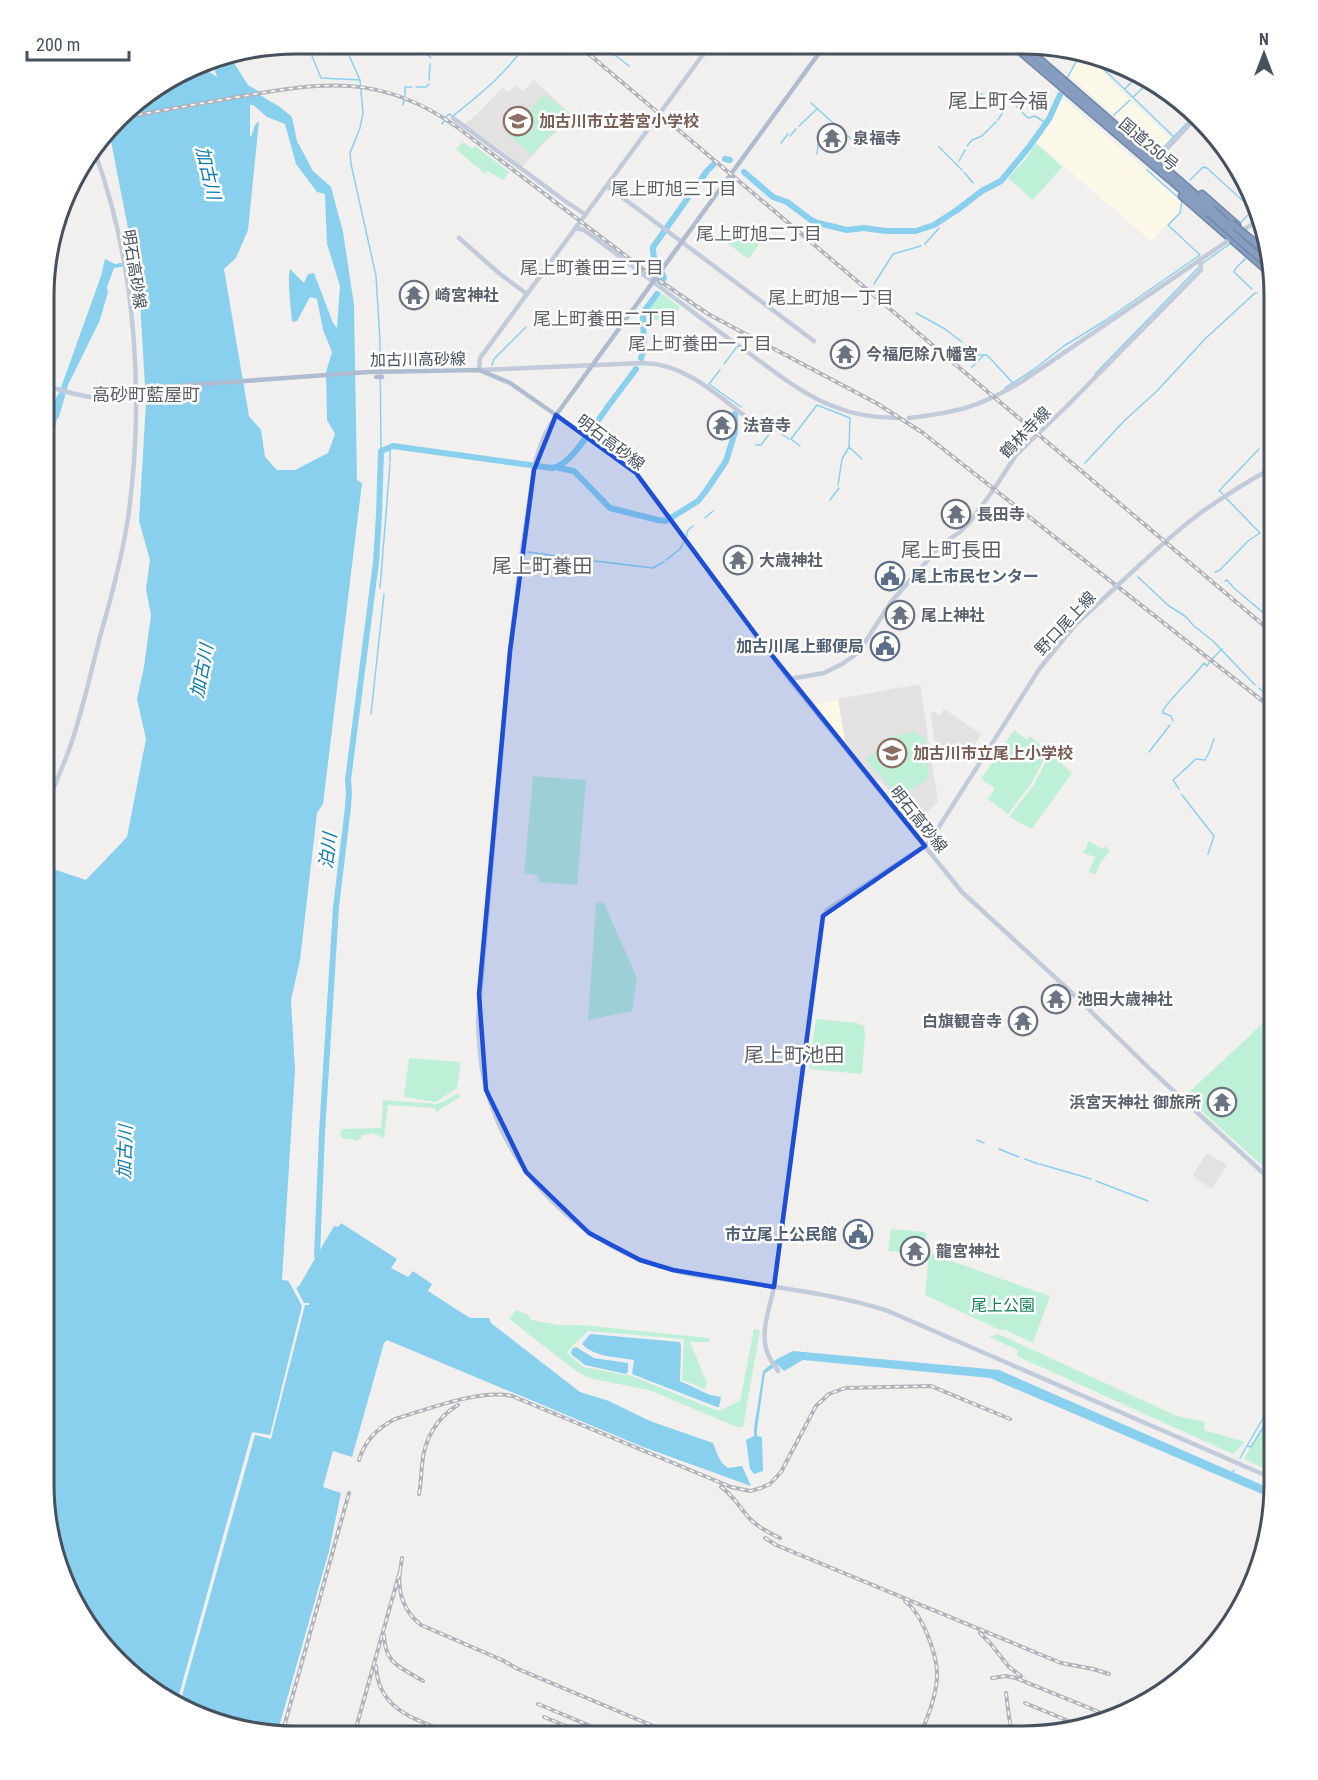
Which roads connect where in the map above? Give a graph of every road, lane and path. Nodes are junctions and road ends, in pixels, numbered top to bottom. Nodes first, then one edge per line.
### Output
1 (704, 54) edge
2 (818, 54) edge
3 (1024, 54) edge
4 (1034, 55) edge
5 (453, 118) dead end
6 (1191, 123) edge
7 (97, 159) edge
8 (1154, 161) junction
9 (607, 186) junction
10 (1210, 211) junction
11 (586, 215) junction
12 (1220, 216) junction
13 (1253, 224) edge
14 (576, 228) junction
15 (1244, 231) junction
16 (459, 238) dead end
17 (1231, 238) junction
18 (1258, 243) edge
19 (1258, 244) edge
20 (1260, 252) edge
21 (1261, 258) edge
22 (1200, 259) junction
23 (1262, 266) edge
24 (527, 294) junction
25 (814, 341) dead end
26 (592, 366) junction
27 (479, 370) junction
28 (54, 388) edge
29 (137, 389) junction
30 (556, 415) junction
31 (898, 418) dead end
32 (909, 418) dead end
33 (754, 423) dead end
34 (1264, 472) edge
35 (789, 679) junction
36 (54, 787) edge
37 (925, 846) junction
38 (1264, 1174) edge
39 (774, 1287) junction
40 (778, 1371) dead end
41 (1264, 1475) edge

1 - 9 street
2 - 26 main road, bridge
3 - 8 highway, 国道250号
4 - 8 highway, 国道250号
5 - 11 street
6 - 8 street
7 - 29 street, 明石高砂線
8 - 10 highway, 国道250号
8 - 15 highway
8 - 17 highway
9 - 11 street
9 - 25 street
10 - 12 highway, 国道250号, bridge
10 - 21 highway, 国道250号, bridge
11 - 14 street
12 - 19 highway, bridge
12 - 20 highway, 国道250号, bridge
13 - 15 street, 鶴林寺線
14 - 24 street
14 - 31 street
15 - 17 street, 鶴林寺線
15 - 18 highway
16 - 24 street
17 - 22 street, 鶴林寺線
17 - 23 highway
22 - 32 street
22 - 35 street, 鶴林寺線
24 - 27 street
26 - 27 street
26 - 30 main road
26 - 33 street
27 - 29 main road, 加古川高砂線
27 - 30 main road, 加古川高砂線
28 - 29 street
29 - 36 street, 明石高砂線
30 - 35 street, 明石高砂線
30 - 39 street
34 - 37 street, 野口尾上線
35 - 37 street, 明石高砂線
37 - 38 street, 明石高砂線
37 - 39 street
39 - 40 street
39 - 41 street

